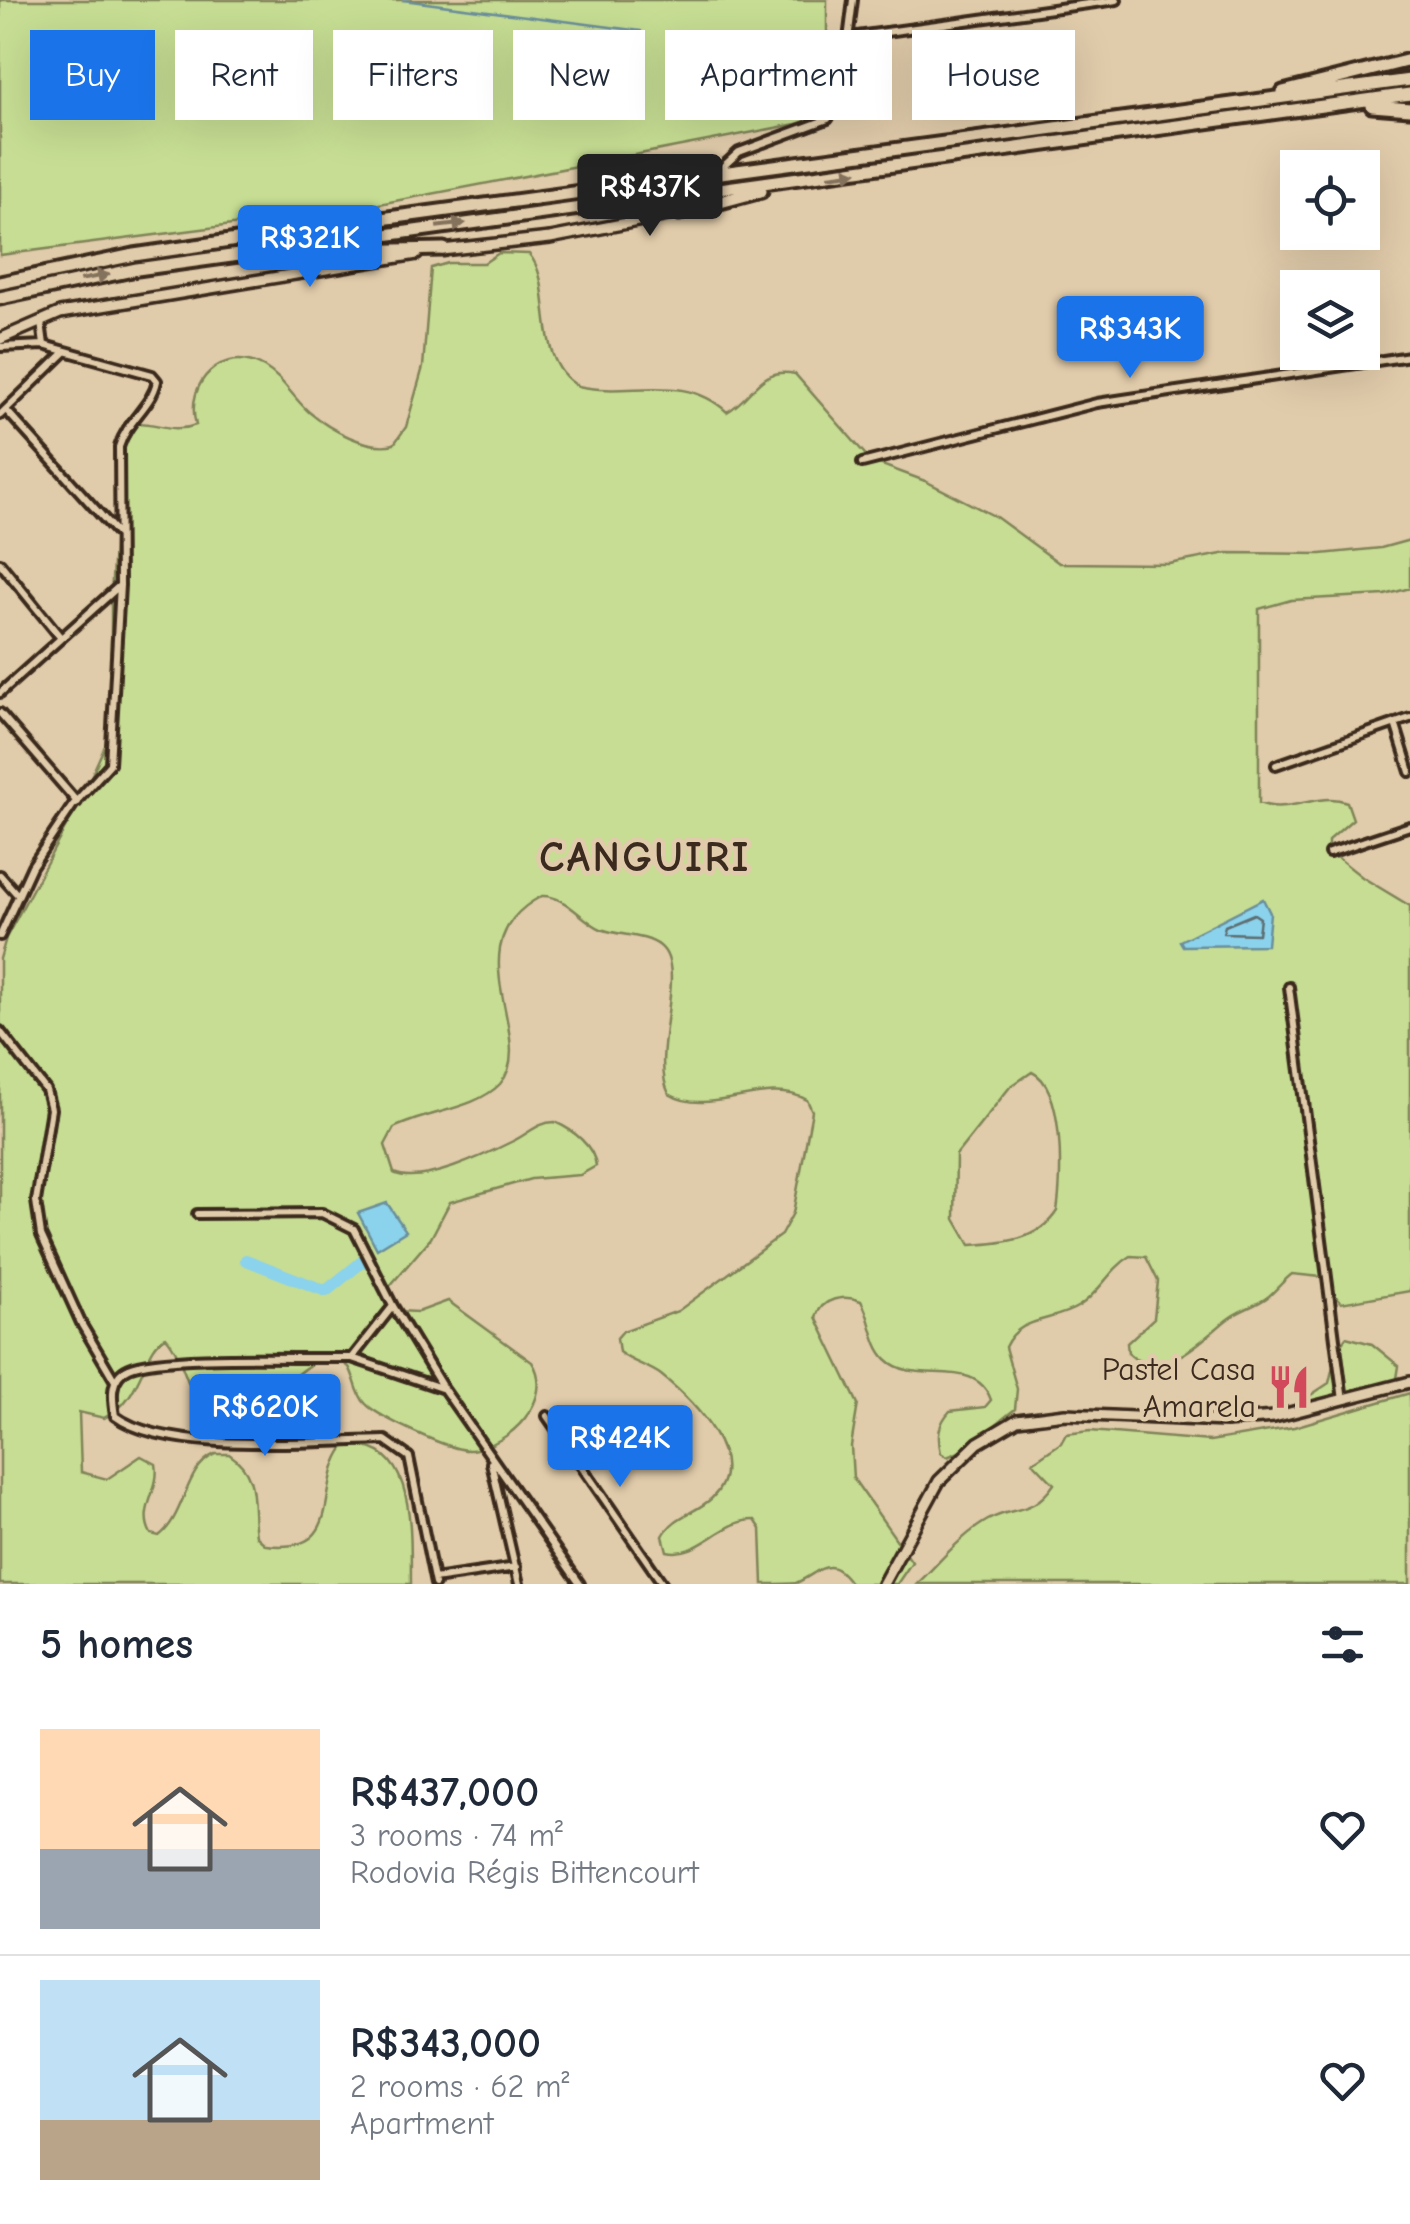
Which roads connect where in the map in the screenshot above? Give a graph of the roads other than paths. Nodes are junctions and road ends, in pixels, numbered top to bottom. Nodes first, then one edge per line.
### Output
1 (853, 0) edge
2 (1117, 0) edge
3 (1068, 3) edge
4 (851, 30) edge
5 (892, 30) edge
6 (1410, 60) edge
7 (1410, 80) edge
8 (1410, 94) edge
9 (1221, 107) junction
10 (1410, 109) edge
11 (1288, 111) junction
12 (823, 120) edge
13 (713, 175) junction
14 (794, 180) junction
15 (679, 214) joint
16 (444, 249) junction
17 (244, 254) junction
18 (0, 283) edge
19 (0, 298) edge
20 (41, 322) junction
21 (0, 338) edge
22 (44, 345) junction
23 (0, 346) edge
24 (66, 351) junction
25 (1410, 356) edge
26 (3, 412) edge
27 (862, 463) dead end
28 (118, 535) junction
29 (0, 563) edge
30 (120, 585) junction
31 (61, 638) junction
32 (0, 693) edge
33 (0, 713) edge
34 (1410, 718) edge
35 (1395, 723) junction
36 (1276, 765) dead end
37 (1410, 772) edge
38 (76, 802) junction
39 (1410, 826) edge
40 (1329, 854) dead end
41 (0, 875) edge
42 (16, 893) junction
43 (0, 936) edge
44 (1290, 987) dead end
45 (0, 1031) edge
46 (197, 1214) dead end
47 (393, 1306) junction
48 (352, 1358) junction
49 (115, 1381) junction
50 (1410, 1382) edge
51 (444, 1388) junction
52 (1343, 1400) junction
53 (546, 1416) dead end
54 (490, 1457) junction
55 (516, 1567) junction
56 (435, 1581) edge
57 (519, 1584) edge
58 (580, 1584) edge
59 (663, 1584) edge
60 (883, 1584) edge

1 - 4 street
2 - 3 street
3 - 5 street
6 - 9 highway
7 - 9 highway
8 - 11 highway
9 - 13 highway
10 - 11 highway
14 -> 11 highway
12 - 13 street
13 - 18 highway
14 - 15 highway
17 -> 14 highway
15 - 16 street
16 - 17 highway
16 - 20 street
19 -> 17 highway
20 - 21 street
20 - 22 street
22 - 23 street
22 - 24 street
24 - 26 street
24 - 28 street
25 - 27 street
26 - 28 street
28 - 30 street
29 - 31 street
30 - 31 street
30 - 38 street
31 - 32 street
33 - 38 street
34 - 35 street
35 - 36 street
35 - 37 street
38 - 42 street
39 - 40 street
41 - 42 street
42 - 43 street
44 - 52 street
45 - 49 street
46 - 47 street
47 - 48 street
47 - 51 street
48 - 49 street
48 - 51 street
49 - 56 street
50 - 52 street
51 - 54 street
52 - 60 street
53 - 59 street
54 - 55 street
54 - 58 street
55 - 56 street
55 - 57 street

